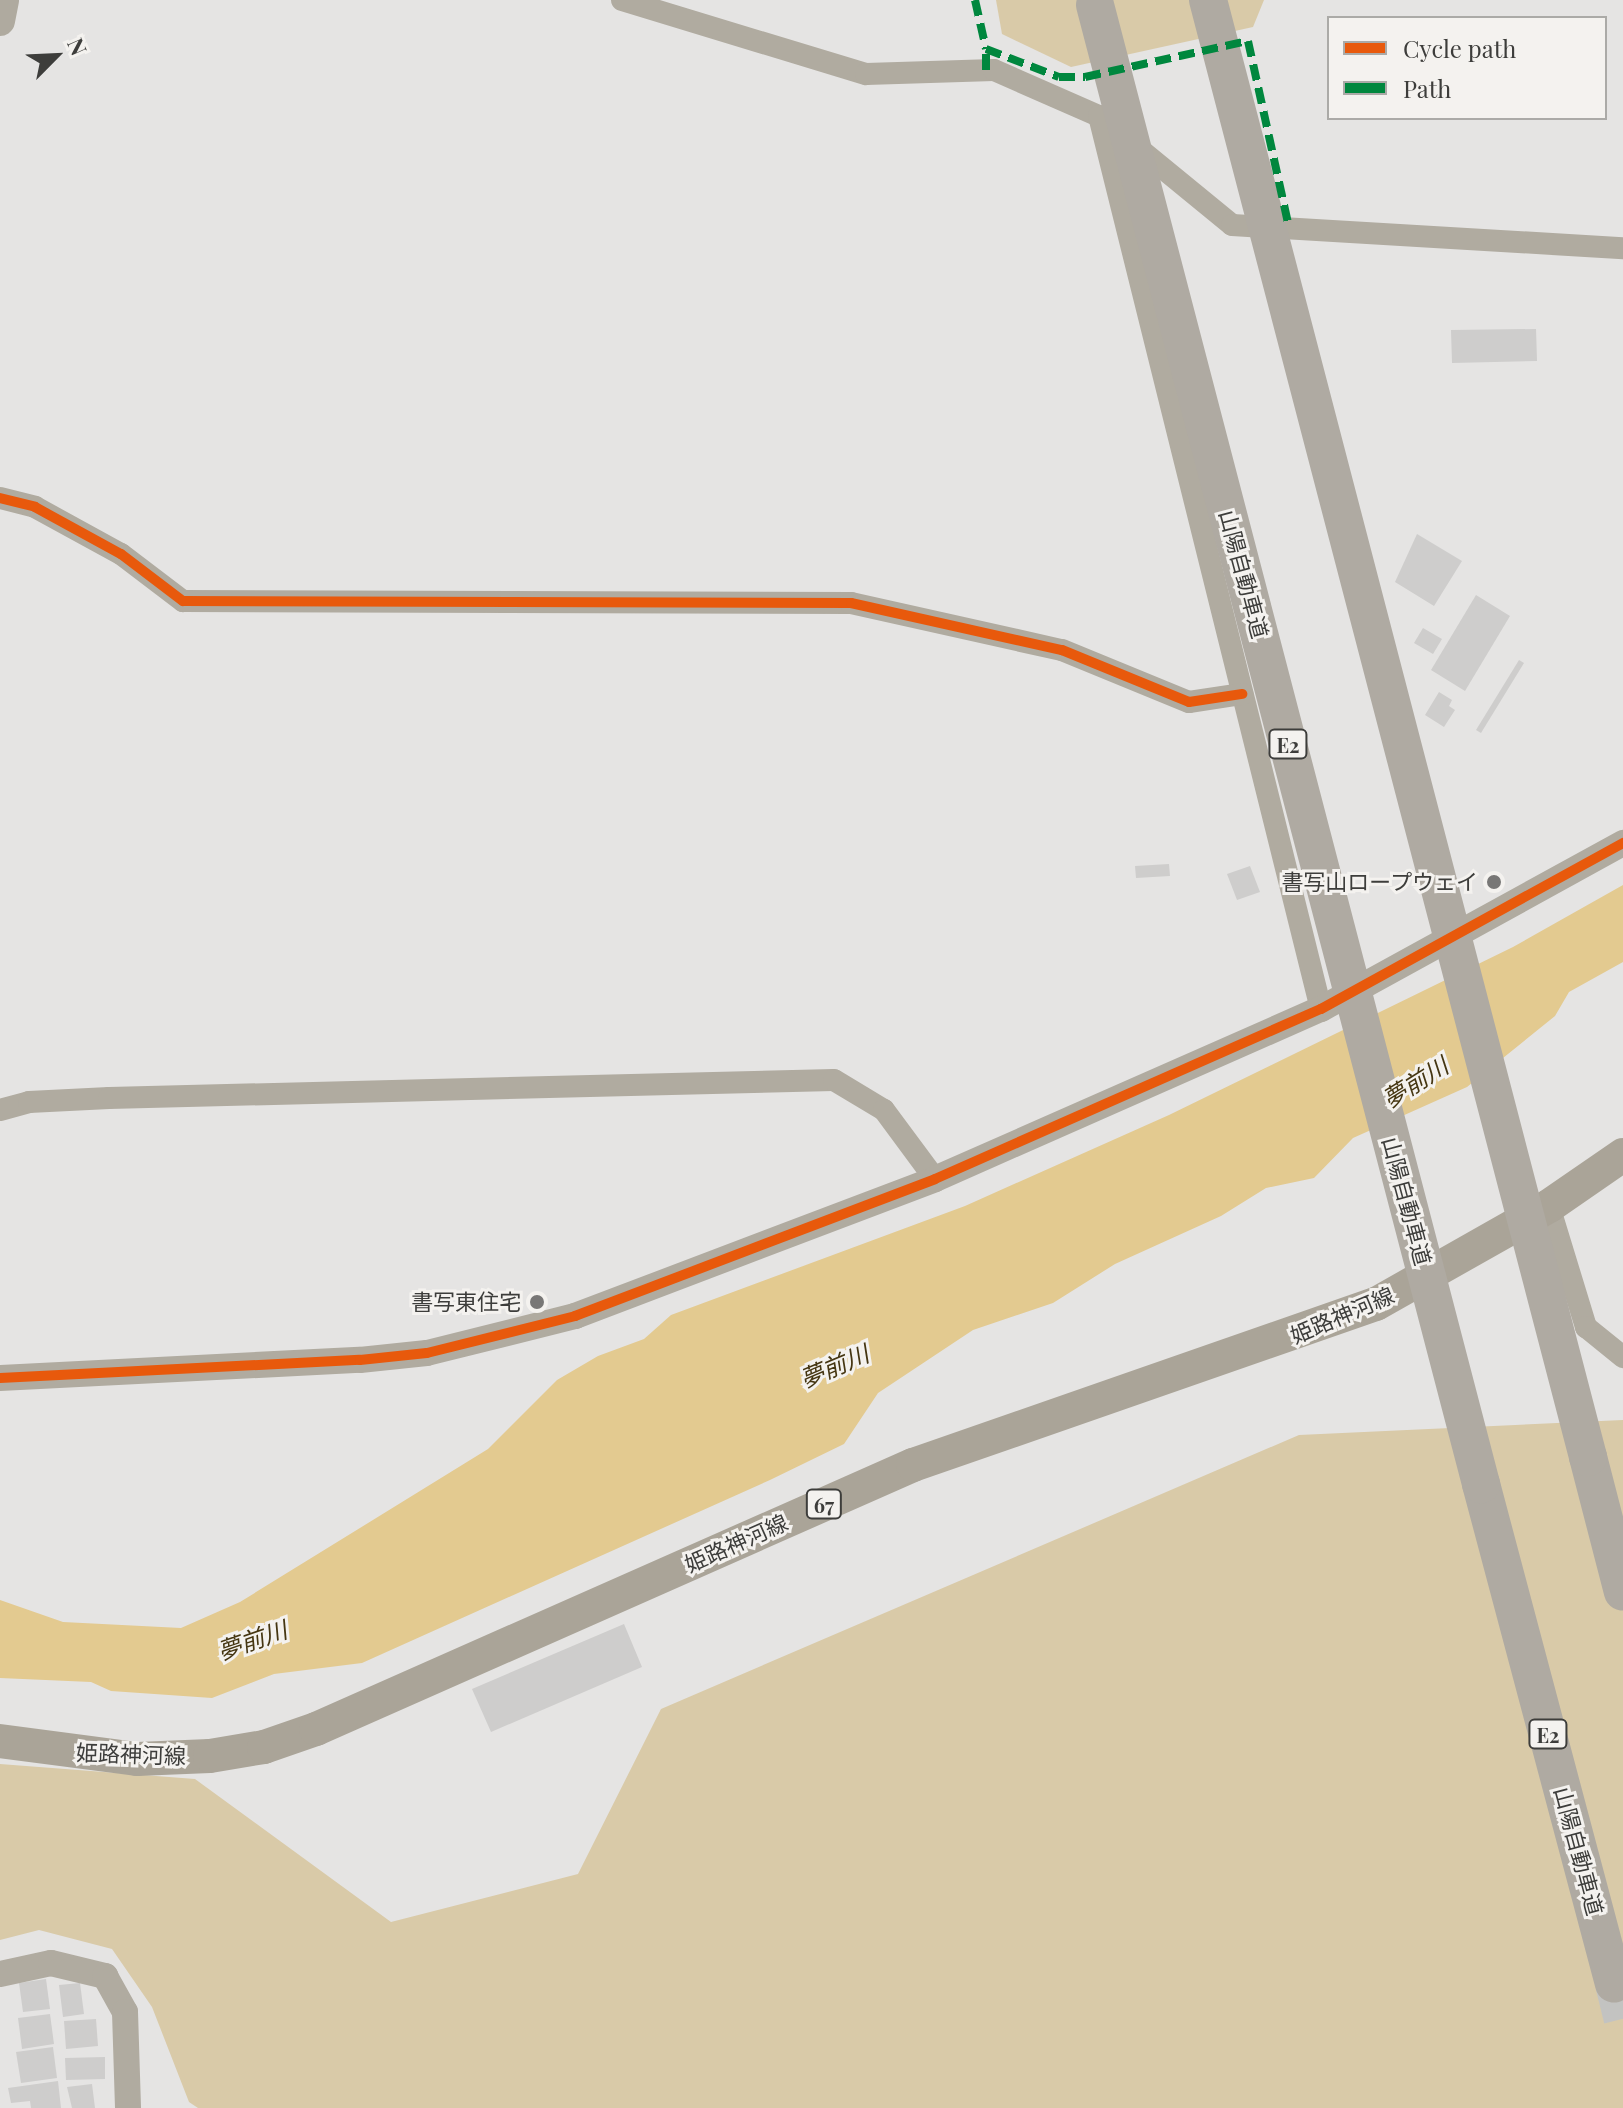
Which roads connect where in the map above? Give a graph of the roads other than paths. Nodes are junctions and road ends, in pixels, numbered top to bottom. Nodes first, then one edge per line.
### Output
1 (4, 0) edge
2 (622, 0) edge
3 (1208, 0) edge
4 (1095, 2) edge
5 (0, 21) edge
6 (1099, 116) junction
7 (1623, 248) edge
8 (0, 498) edge
9 (1242, 694) junction
10 (1623, 843) edge
11 (1321, 1009) junction
12 (0, 1110) edge
13 (1623, 1155) edge
14 (935, 1179) junction
15 (1549, 1206) junction
16 (1623, 1357) edge
17 (0, 1378) edge
18 (1623, 1592) edge
19 (0, 1741) edge
20 (0, 1974) edge
21 (1614, 1984) tunnel mouth
22 (128, 2108) edge

1 - 5 main road
2 - 6 street
3 - 18 highway, bridge
4 - 21 highway, 山陽自動車道 / E2, bridge
6 - 7 street
6 - 9 street
8 - 9 street
9 - 11 street
10 - 11 street
11 - 14 street
12 - 14 street
13 - 15 main road, 姫路神河線 / 67
14 - 17 street
15 - 16 street
15 - 19 main road, 姫路神河線 / 67
20 - 22 street

